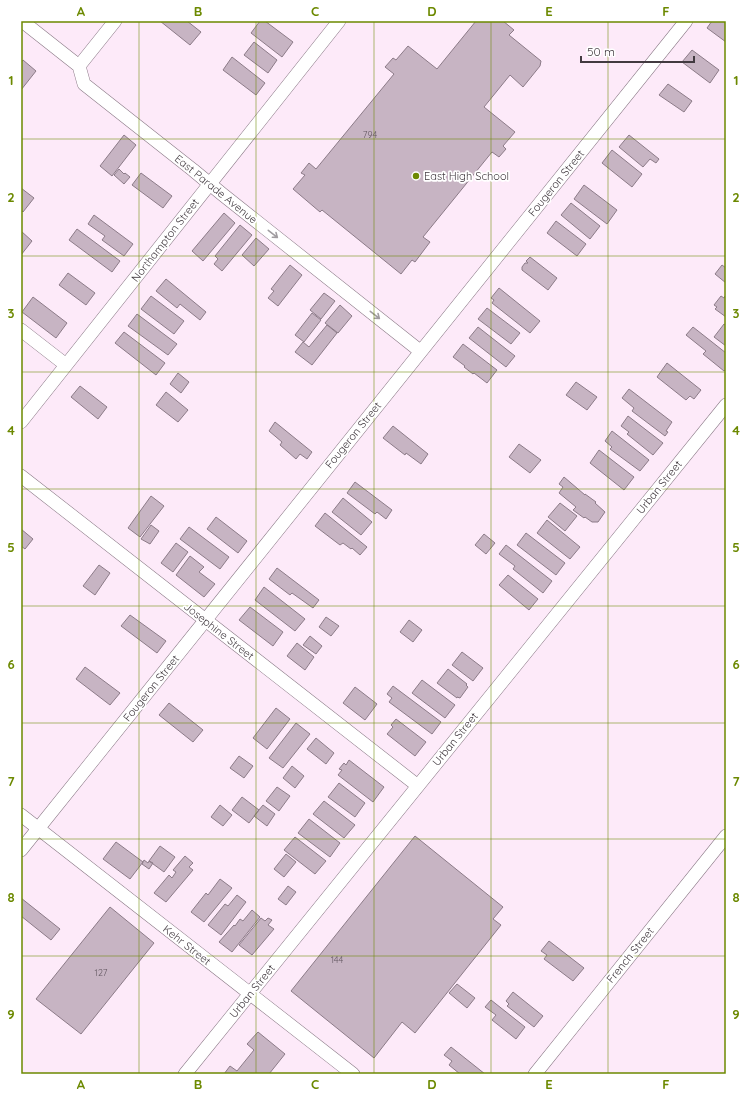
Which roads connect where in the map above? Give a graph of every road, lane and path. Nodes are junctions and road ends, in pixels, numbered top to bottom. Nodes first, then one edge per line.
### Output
1 (22, 21) edge
2 (115, 21) edge
3 (339, 21) edge
4 (686, 21) edge
5 (79, 66) junction
6 (210, 184) junction
7 (21, 330) edge
8 (420, 350) junction
9 (66, 365) junction
10 (726, 405) edge
11 (21, 422) edge
12 (21, 476) edge
13 (205, 620) junction
14 (418, 786) junction
15 (21, 815) edge
16 (38, 828) junction
17 (726, 836) edge
18 (21, 850) edge
19 (250, 994) junction
20 (185, 1074) edge
21 (353, 1074) edge
22 (535, 1074) edge

1 - 5 street
2 - 5 street
3 - 6 street, Northampton Street
4 - 8 street, Fougeron Street
5 - 6 street, East Parade Avenue
6 -> 8 street, East Parade Avenue
6 - 9 street, Northampton Street
7 - 9 street
8 - 13 street, Fougeron Street
9 - 11 street, Northampton Street
10 - 14 street, Urban Street
12 - 13 street, Josephine Street
13 - 14 street, Josephine Street
13 - 16 street, Fougeron Street
14 - 19 street, Urban Street
15 - 16 street, Kehr Street
16 - 18 street, Fougeron Street
16 - 19 street, Kehr Street
17 - 22 street, French Street
19 - 20 street, Urban Street
19 - 21 street, Kehr Street

